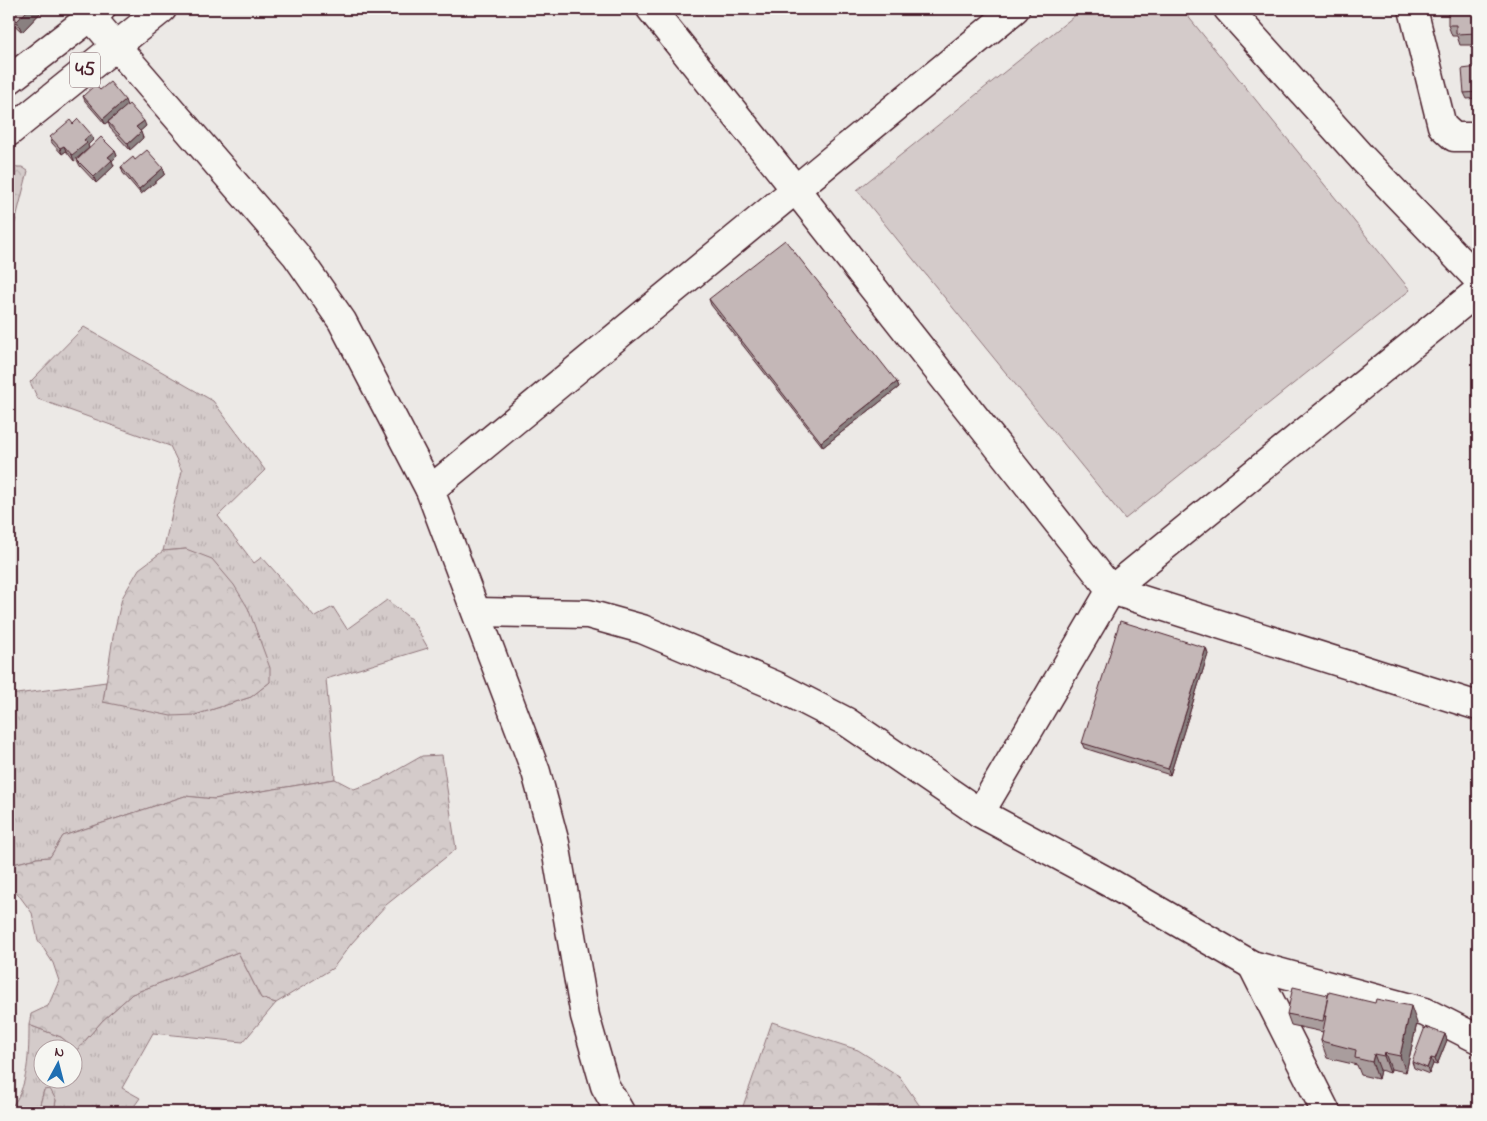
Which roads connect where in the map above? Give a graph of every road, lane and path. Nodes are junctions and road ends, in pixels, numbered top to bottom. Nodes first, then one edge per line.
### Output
1 (162, 9) edge
2 (651, 9) edge
3 (1015, 9) edge
4 (1228, 9) edge
5 (1414, 9) edge
6 (92, 11) edge
7 (115, 45) junction
8 (9, 80) edge
9 (9, 132) edge
10 (1478, 137) edge
11 (796, 190) junction
12 (1478, 279) edge
13 (1478, 291) edge
14 (430, 490) junction
15 (1111, 590) junction
16 (477, 612) junction
17 (1478, 706) edge
18 (980, 813) junction
19 (1252, 965) junction
20 (1478, 1039) edge
21 (620, 1112) edge
22 (1326, 1112) edge

1 - 7 street, 45
2 - 11 street
3 - 11 street
4 - 12 street
5 - 10 street
6 - 7 street
6 - 8 street, 45
7 - 9 street, 45
7 - 14 street
11 - 14 street
11 - 15 street
13 - 15 street
14 - 16 street
15 - 17 street
15 - 18 street
16 - 18 street
16 - 21 street
18 - 19 street
19 - 20 street
19 - 22 street

